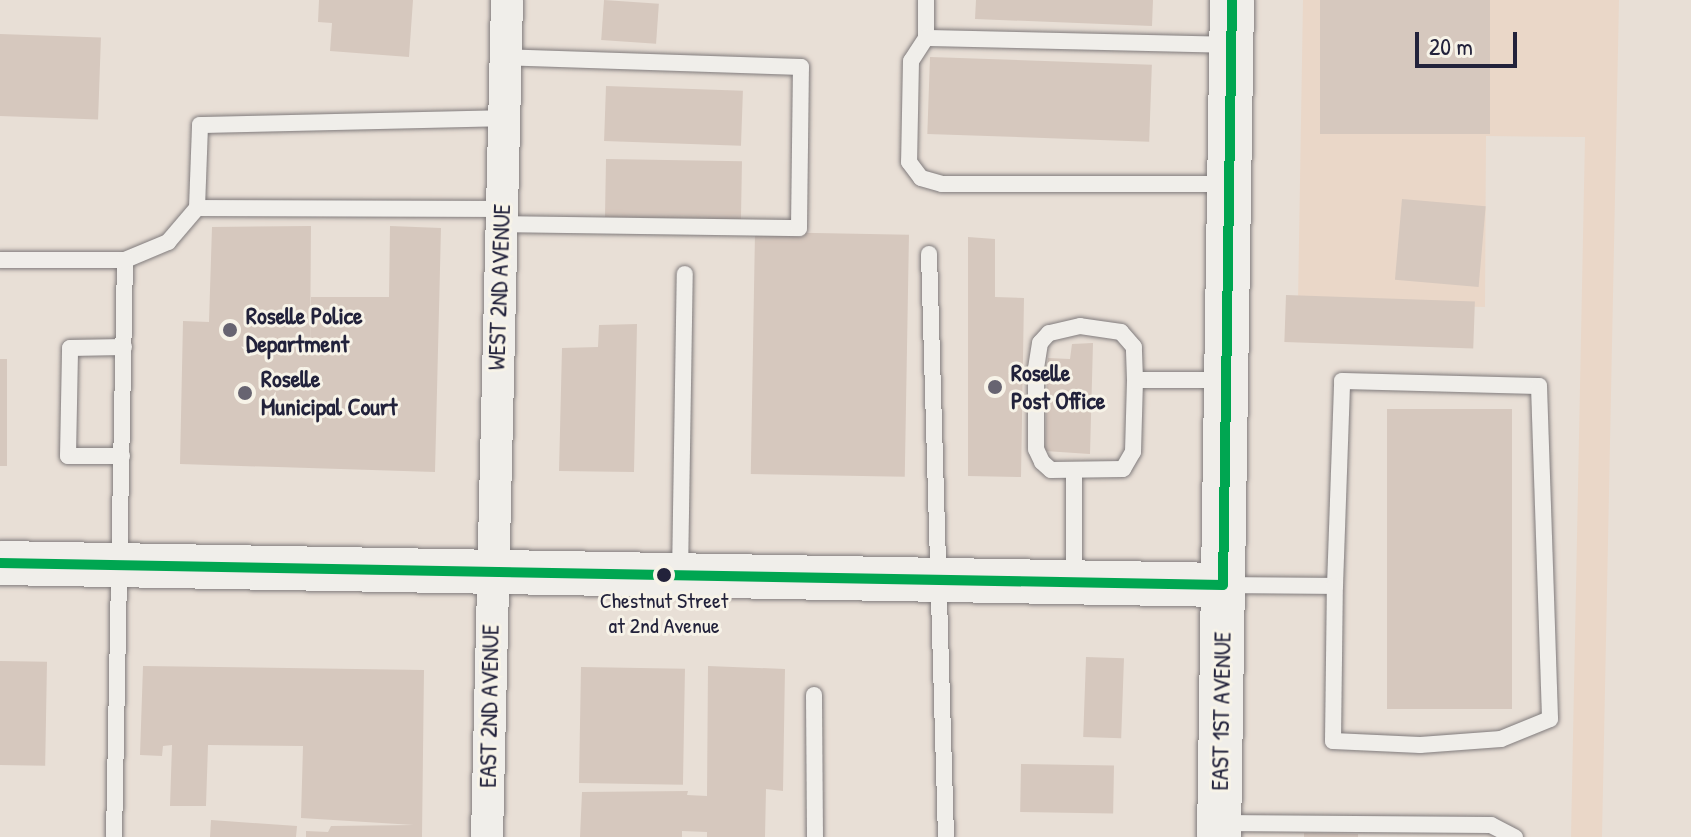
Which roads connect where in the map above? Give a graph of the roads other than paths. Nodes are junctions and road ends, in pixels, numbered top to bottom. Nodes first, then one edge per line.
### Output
1 (507, 0) edge
2 (926, 0) edge
3 (1232, 0) edge
4 (926, 38) junction
5 (1231, 46) junction
6 (506, 57) junction
7 (503, 118) junction
8 (1229, 184) junction
9 (197, 208) junction
10 (501, 216) junction
11 (929, 254) dead end
12 (0, 260) edge
13 (125, 260) junction
14 (685, 274) dead end
15 (124, 347) junction
16 (1135, 380) junction
17 (1226, 380) junction
18 (122, 456) junction
19 (1074, 470) junction
20 (0, 563) edge
21 (121, 566) junction
22 (491, 575) junction
23 (680, 577) junction
24 (936, 581) junction
25 (1074, 583) junction
26 (1223, 585) junction
27 (1335, 586) junction
28 (814, 695) dead end
29 (1219, 830) edge
30 (114, 837) edge
31 (487, 837) edge
32 (815, 837) edge
33 (946, 837) edge
34 (1515, 837) edge

1 - 6 street, WEST 2ND AVENUE
2 - 4 lane
3 - 5 street, EAST 1ST AVENUE
4 - 5 lane
4 - 8 lane
5 - 8 street, EAST 1ST AVENUE
6 - 7 street, WEST 2ND AVENUE
6 - 10 lane
7 - 9 lane
7 - 10 street, WEST 2ND AVENUE
8 - 17 street, EAST 1ST AVENUE
9 - 10 lane
9 - 13 lane
10 - 22 street, WEST 2ND AVENUE
11 - 24 lane
12 - 13 lane
13 - 15 lane
14 - 23 lane
15 - 18 lane
15 - 18 lane
16 - 17 lane
16 - 19 lane
16 - 19 lane
17 - 26 street, EAST 1ST AVENUE
18 - 21 lane
19 - 25 lane
20 - 21 street
21 - 22 street
21 - 30 lane
22 - 23 street
22 - 31 street, EAST 2ND AVENUE
23 - 24 street
24 - 25 street
24 - 33 lane
25 - 26 street
26 - 27 lane
26 - 29 street, EAST 1ST AVENUE
27 - 27 lane
28 - 32 lane
29 - 34 lane

